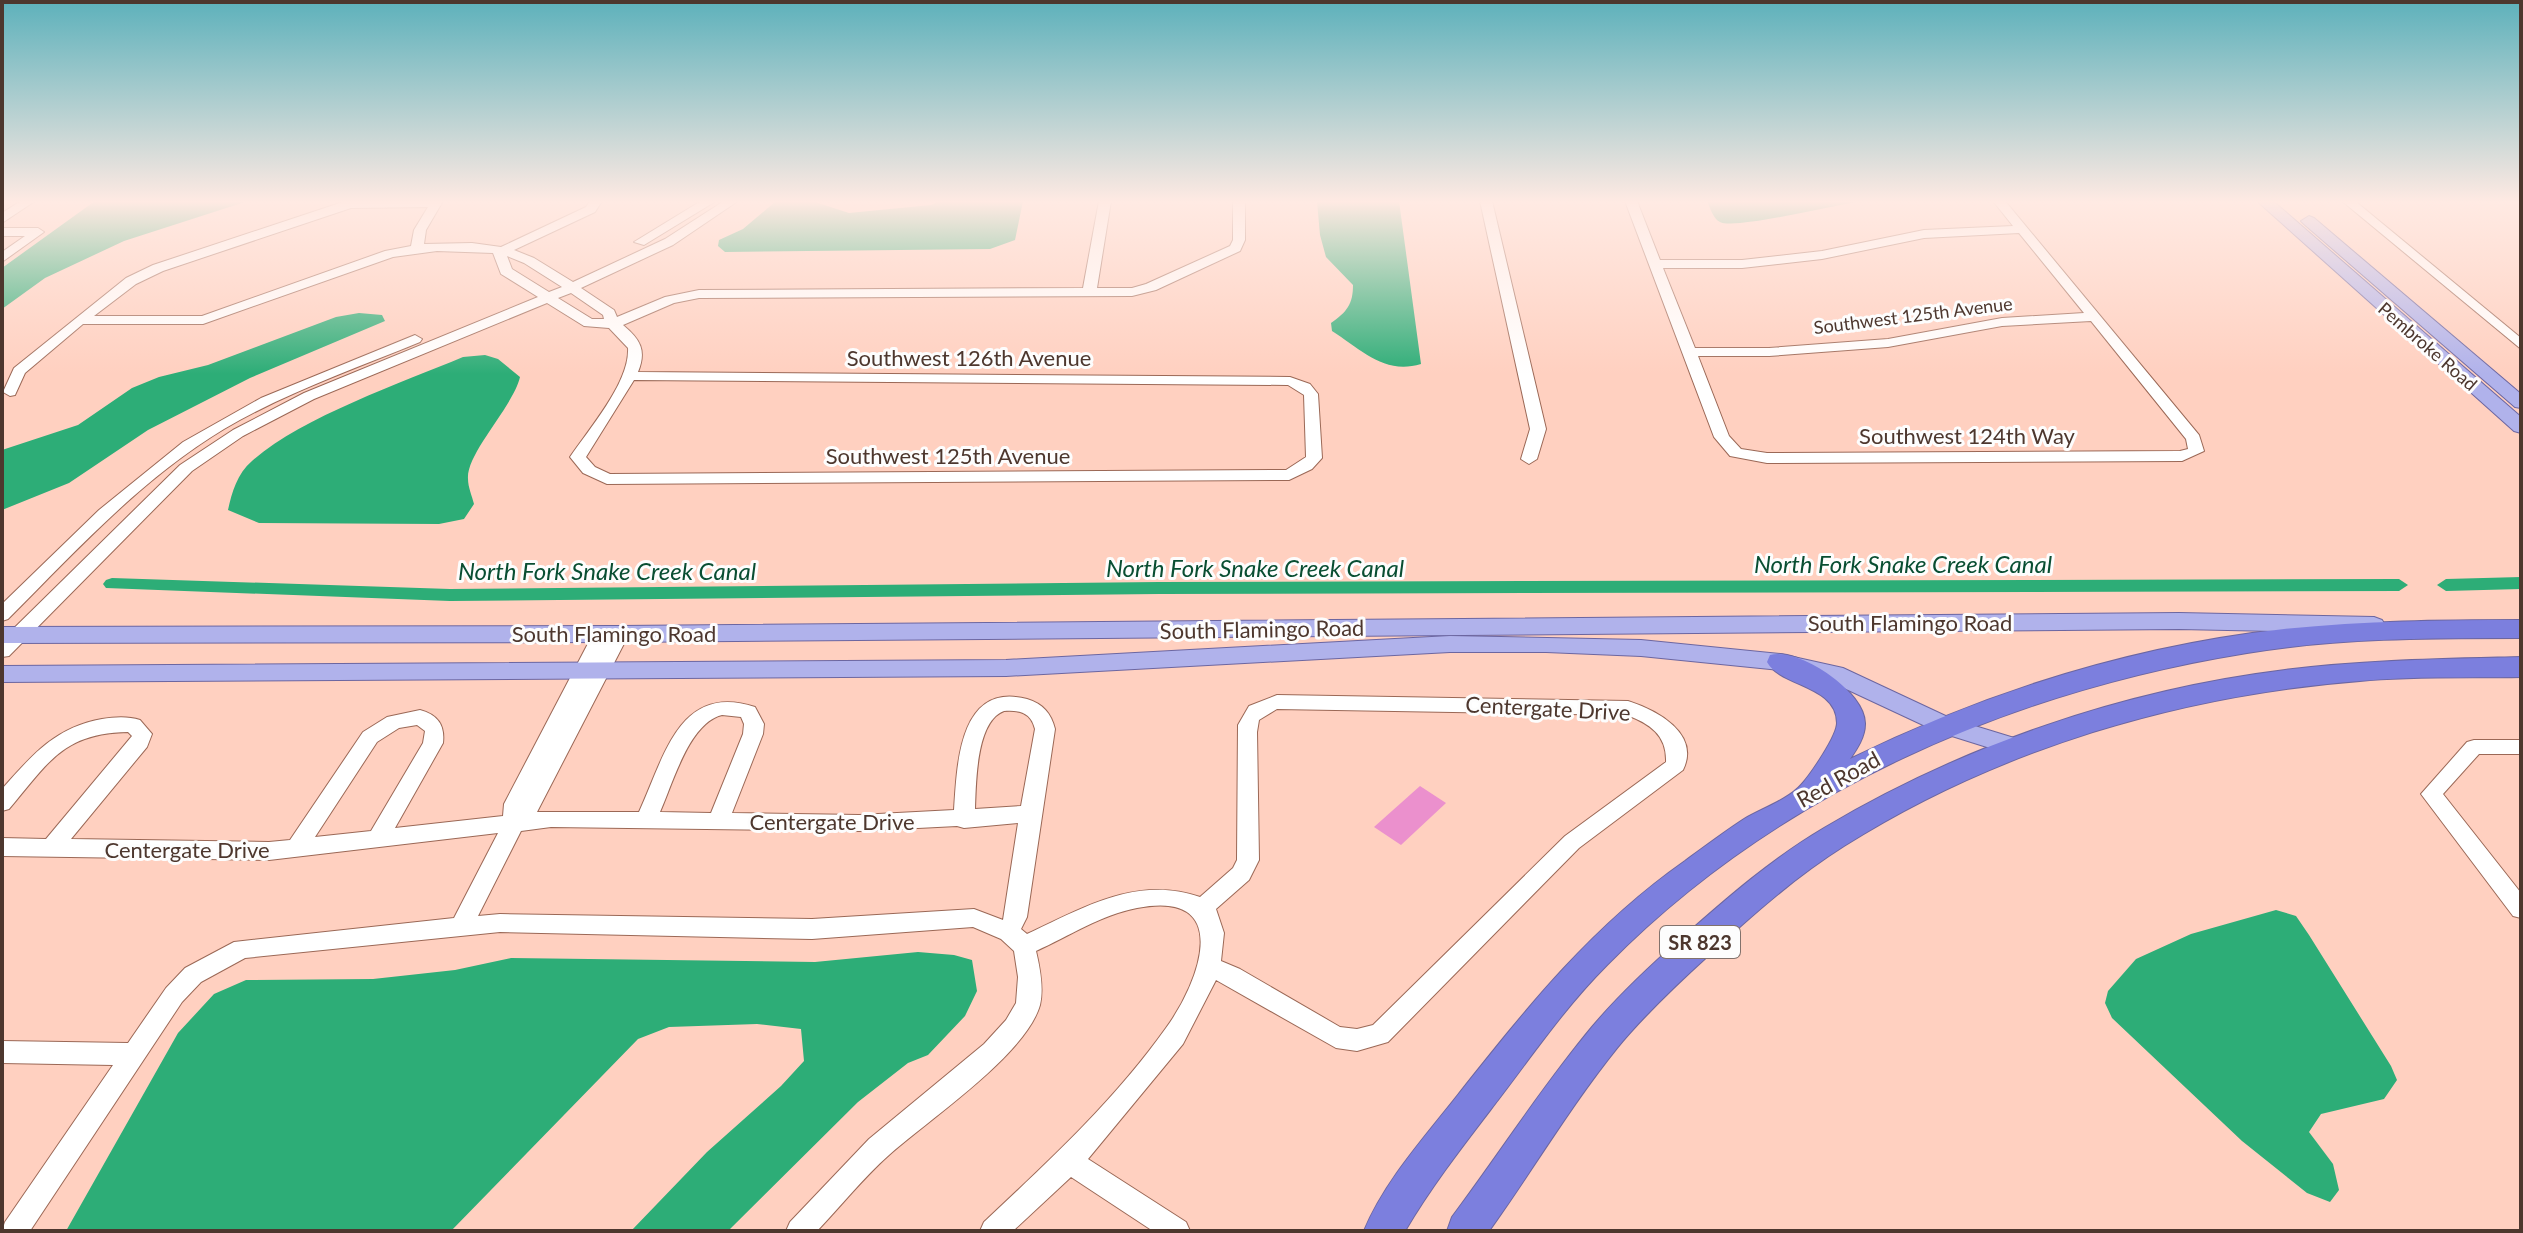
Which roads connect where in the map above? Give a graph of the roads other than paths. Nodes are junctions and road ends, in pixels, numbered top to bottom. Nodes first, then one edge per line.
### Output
1 (186, 259) edge
2 (377, 259) edge
3 (501, 259) edge
4 (523, 259) edge
5 (612, 259) edge
6 (628, 259) edge
7 (1095, 259) edge
8 (1212, 259) edge
9 (1499, 259) edge
10 (1654, 259) edge
11 (1791, 259) edge
12 (2047, 259) edge
13 (2328, 259) edge
14 (2352, 259) edge
15 (2417, 259) edge
16 (1656, 264) junction
17 (2351, 279) junction
18 (2376, 279) junction
19 (564, 284) junction
20 (1089, 293) junction
21 (542, 294) junction
22 (2095, 317) junction
23 (80, 320) junction
24 (613, 324) junction
25 (2521, 345) edge
26 (1687, 352) junction
27 (631, 376) junction
28 (10, 392) dead end
29 (2521, 403) edge
30 (2521, 427) edge
31 (1529, 459) dead end
32 (1306, 466) joint
33 (2, 615) edge
34 (2463, 628) junction
35 (2521, 629) edge
36 (611, 634) junction
37 (11, 635) edge
38 (2, 651) edge
39 (1780, 662) junction
40 (2521, 667) edge
41 (591, 673) junction
42 (2, 674) edge
43 (1944, 725) junction
44 (2015, 747) junction
45 (2521, 747) edge
46 (1813, 792) junction
47 (2, 803) edge
48 (1030, 814) junction
49 (646, 820) junction
50 (964, 820) junction
51 (718, 821) junction
52 (513, 825) junction
53 (377, 840) junction
54 (2, 847) edge
55 (51, 848) junction
56 (296, 848) junction
57 (1202, 908) junction
58 (2521, 909) edge
59 (461, 927) junction
60 (1016, 939) junction
61 (1210, 967) junction
62 (2, 1052) edge
63 (134, 1054) junction
64 (1068, 1160) junction
65 (14, 1231) edge
66 (799, 1231) edge
67 (993, 1231) edge
68 (1177, 1231) edge
69 (1383, 1231) edge
70 (1466, 1231) edge

1 - 23 street
2 - 23 street
3 - 21 street
4 - 19 street
5 - 19 street
6 - 19 street
7 - 20 street
8 - 20 street
9 - 31 street
10 - 16 street
11 - 16 street
12 - 22 street
13 - 17 main road, Pembroke Road
14 - 18 main road, Pembroke Road
15 - 25 street
16 - 26 street
17 - 18 street
17 - 30 main road, Pembroke Road
18 - 29 main road, Pembroke Road
19 - 21 street
19 - 24 street
20 - 24 street
21 - 24 street
21 - 33 street
21 - 37 street
22 - 26 street, Southwest 125th Avenue
22 - 26 street, Southwest 124th Way
23 - 28 street
24 - 27 street
27 - 32 street, Southwest 126th Avenue
27 - 32 street, Southwest 125th Avenue
34 - 35 highway, South Flamingo Road / SR 823
34 - 36 main road, South Flamingo Road
34 - 43 highway, Red Road / SR 823
36 - 37 main road, South Flamingo Road
36 - 41 street
37 - 38 street
39 - 41 main road, South Flamingo Road
39 - 43 main road, South Flamingo Road
39 - 46 highway
40 - 44 highway, SR 823
41 - 42 main road, South Flamingo Road
41 - 52 street
43 - 44 main road, South Flamingo Road
43 - 46 highway, Red Road / SR 823
44 - 70 highway, SR 823
45 - 58 street
46 - 69 highway, Red Road / SR 823
47 - 55 street, Centergate Drive
48 - 50 street, Centergate Drive
48 - 50 street
48 - 60 street
49 - 51 street, Centergate Drive
49 - 51 street
49 - 52 street, Centergate Drive
50 - 51 street, Centergate Drive
52 - 53 street, Centergate Drive
52 - 59 street
53 - 56 street, Centergate Drive
53 - 56 street
54 - 55 street, Centergate Drive
55 - 56 street, Centergate Drive
57 - 60 street
57 - 61 street
57 - 61 street, Centergate Drive
59 - 60 street
59 - 63 street
60 - 66 street
61 - 64 street
62 - 63 street
63 - 65 street
64 - 67 street
64 - 68 street

